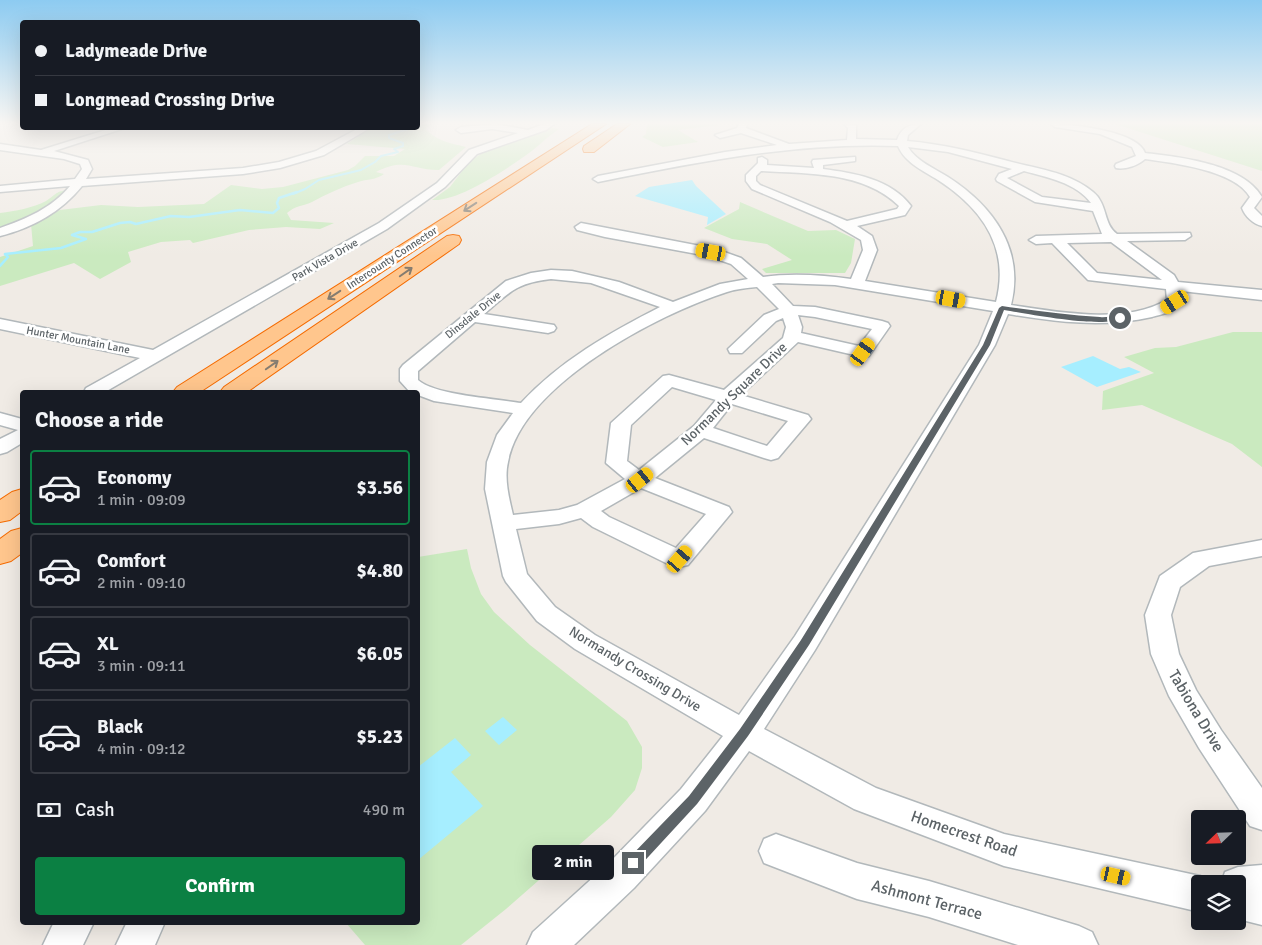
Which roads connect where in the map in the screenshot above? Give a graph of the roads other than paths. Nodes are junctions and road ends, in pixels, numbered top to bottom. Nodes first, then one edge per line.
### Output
1 (86, 168) edge
2 (263, 168) edge
3 (456, 168) edge
4 (545, 168) edge
5 (657, 168) edge
6 (758, 168) edge
7 (760, 168) edge
8 (819, 168) edge
9 (927, 168) edge
10 (1023, 168) joint
11 (1203, 168) edge
12 (821, 172) junction
13 (598, 179) dead end
14 (81, 182) junction
15 (0, 189) edge
16 (523, 194) dead end
17 (1099, 208) junction
18 (1262, 222) edge
19 (846, 225) junction
20 (582, 227) dead end
21 (0, 232) edge
22 (1184, 236) dead end
23 (1113, 238) junction
24 (1036, 240) dead end
25 (1056, 240) junction
26 (757, 280) junction
27 (857, 283) junction
28 (1173, 285) junction
29 (1259, 292) edge
30 (673, 308) junction
31 (1002, 308) junction
32 (789, 310) junction
33 (471, 317) junction
34 (0, 324) edge
35 (548, 328) dead end
36 (792, 336) junction
37 (736, 349) dead end
38 (156, 356) junction
39 (96, 390) edge
40 (188, 390) edge
41 (235, 390) edge
42 (420, 390) edge
43 (420, 390) edge
44 (728, 397) junction
45 (526, 409) junction
46 (0, 419) edge
47 (20, 424) edge
48 (701, 430) junction
49 (20, 435) edge
50 (0, 448) edge
51 (640, 480) junction
52 (20, 499) edge
53 (585, 510) junction
54 (0, 513) edge
55 (503, 523) junction
56 (20, 539) edge
57 (1262, 548) edge
58 (0, 554) edge
59 (744, 733) junction
60 (1262, 815) edge
61 (776, 851) dead end
62 (1262, 883) edge
63 (1246, 884) edge
64 (1191, 892) edge
65 (1246, 903) edge
66 (1262, 907) edge
67 (74, 925) edge
68 (145, 925) edge
69 (62, 945) edge
70 (135, 945) edge
71 (546, 945) edge
72 (1079, 945) edge

1 - 14 street
2 - 14 street
3 - 38 street, Park Vista Drive
4 -> 40 highway, Intercounty Connector
5 - 13 street
6 - 19 street
7 - 12 street
8 - 12 street
9 - 31 street
10 - 17 street
10 - 17 street
11 - 18 street
12 - 19 street
14 - 15 street
14 - 21 street
41 -> 16 highway, Intercounty Connector
17 - 23 street
19 - 27 street
20 - 26 street
22 - 23 street
23 - 25 street
23 - 28 street
24 - 25 street
25 - 28 street
26 - 27 street, Normandy Crossing Drive
26 - 30 street, Normandy Crossing Drive
26 - 32 street
27 - 31 street, Normandy Crossing Drive
28 - 29 street
28 - 31 street, Normandy Crossing Drive
30 - 33 street, Dinsdale Drive
30 - 45 street, Normandy Crossing Drive
31 - 59 street
32 - 36 street, Normandy Square Drive
32 - 36 street
32 - 37 street
33 - 35 street
33 - 43 street, Dinsdale Drive
34 - 38 street, Hunter Mountain Lane
36 - 44 street, Normandy Square Drive
38 - 39 street, Park Vista Drive
42 - 45 street, Dinsdale Drive
44 - 48 street, Normandy Square Drive
44 - 48 street
44 - 51 street
45 - 55 street, Normandy Crossing Drive
46 - 47 street
48 - 51 street, Normandy Square Drive
49 - 50 street
51 - 53 street, Normandy Square Drive
51 - 53 street
52 - 54 highway
53 - 55 street, Normandy Square Drive
55 - 59 street, Normandy Crossing Drive
56 - 58 highway
57 - 60 street, Tabiona Drive
59 - 64 street, Homecrest Road
59 - 71 street
61 - 72 street, Ashmont Terrace
62 - 63 street
65 - 66 street
67 - 69 street
68 - 70 street

